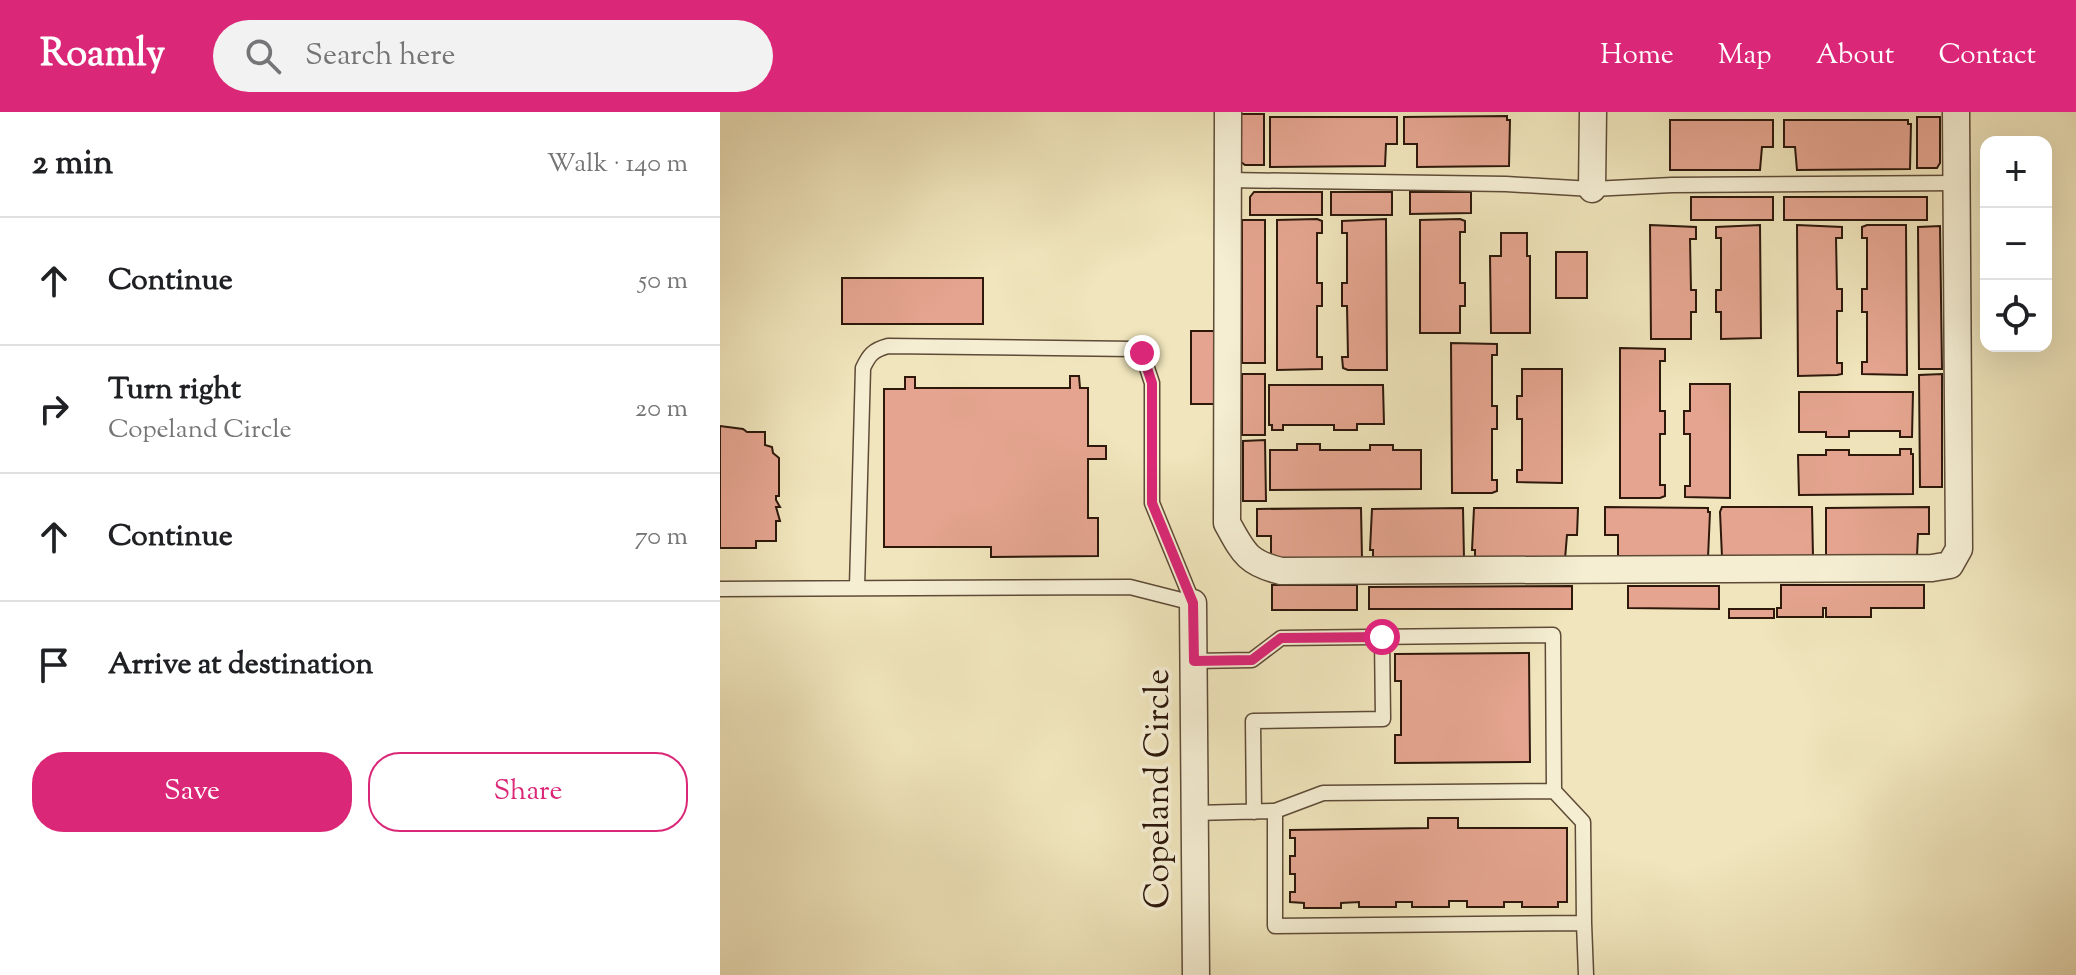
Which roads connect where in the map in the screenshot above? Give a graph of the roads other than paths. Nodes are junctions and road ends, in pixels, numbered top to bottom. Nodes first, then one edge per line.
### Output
1 (1228, 112) edge
2 (1593, 112) edge
3 (1956, 112) edge
4 (1228, 180) junction
5 (1957, 183) junction
6 (1592, 189) junction
7 (857, 587) junction
8 (720, 589) edge
9 (1193, 603) junction
10 (1382, 637) junction
11 (1194, 661) junction
12 (1554, 791) junction
13 (1275, 811) junction
14 (1254, 812) junction
15 (1195, 813) junction
16 (1584, 923) junction
17 (1196, 975) edge
18 (1586, 975) edge

1 - 4 street
2 - 6 street
3 - 5 street
4 - 5 street
4 - 6 lane
5 - 6 lane
7 - 8 lane
7 - 9 lane
7 - 9 lane
9 - 11 street, Copeland Circle
10 - 11 lane
10 - 12 lane
10 - 14 lane
11 - 15 street, Copeland Circle
12 - 13 lane
12 - 16 lane
13 - 14 lane
13 - 16 lane
14 - 15 lane
15 - 17 street, Copeland Circle
16 - 18 lane

